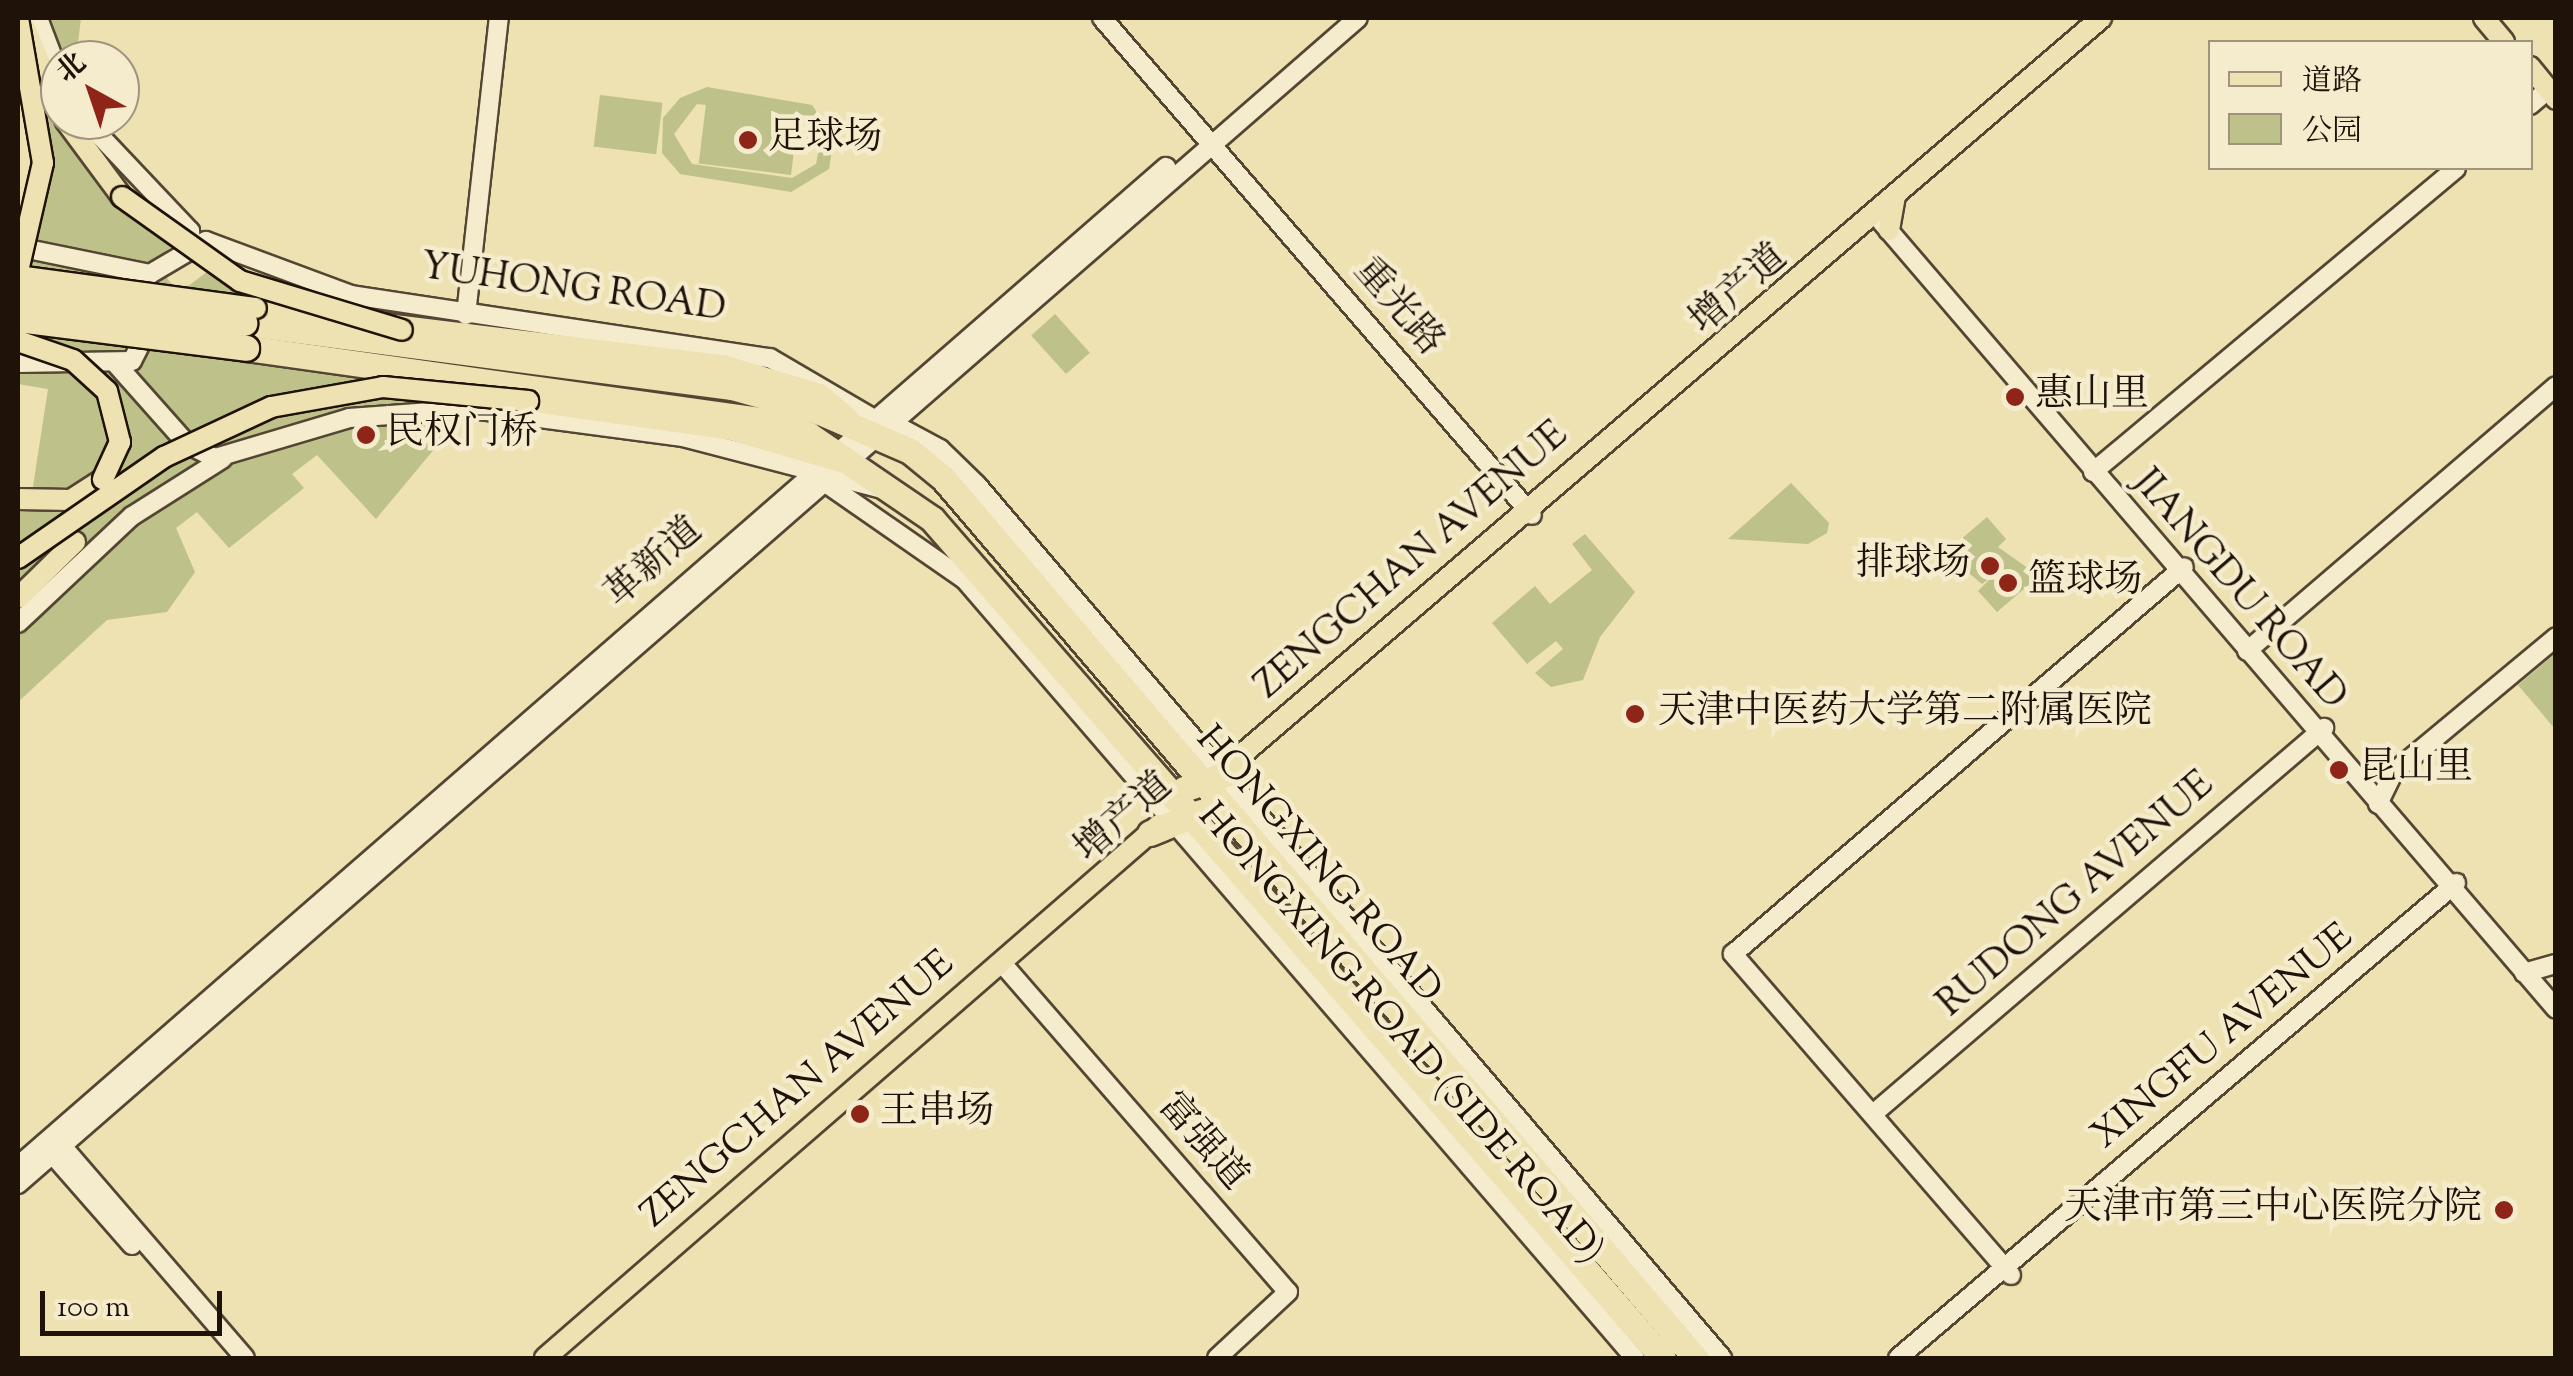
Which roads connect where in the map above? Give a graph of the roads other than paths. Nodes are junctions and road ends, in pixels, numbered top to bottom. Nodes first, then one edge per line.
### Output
1 (20, 18) edge
2 (499, 18) edge
3 (1102, 18) edge
4 (1342, 18) edge
5 (1358, 18) edge
6 (2101, 18) edge
7 (2111, 18) edge
8 (2484, 18) edge
9 (2492, 18) edge
10 (2502, 40) edge
11 (2510, 40) edge
12 (40, 64) edge
13 (2533, 73) edge
14 (2547, 99) edge
15 (18, 108) edge
16 (1208, 139) junction
17 (80, 140) edge
18 (104, 140) edge
19 (2454, 170) edge
20 (1901, 194) junction
21 (1884, 217) junction
22 (18, 224) edge
23 (197, 238) junction
24 (18, 248) edge
25 (18, 274) edge
26 (145, 274) junction
27 (158, 289) junction
28 (18, 296) edge
29 (466, 316) junction
30 (18, 319) edge
31 (402, 330) junction
32 (18, 341) edge
33 (144, 351) junction
34 (18, 363) edge
35 (116, 364) junction
36 (2556, 386) edge
37 (672, 390) junction
38 (441, 392) junction
39 (874, 426) junction
40 (193, 448) junction
41 (226, 457) junction
42 (826, 467) junction
43 (2097, 469) junction
44 (185, 476) junction
45 (18, 499) edge
46 (1530, 512) junction
47 (18, 558) edge
48 (2182, 570) junction
49 (18, 598) edge
50 (18, 623) edge
51 (2556, 638) edge
52 (2250, 648) junction
53 (2321, 730) junction
54 (1167, 768) junction
55 (2393, 773) junction
56 (2364, 774) junction
57 (2379, 798) junction
58 (1200, 800) junction
59 (2448, 886) junction
60 (1004, 965) junction
61 (2545, 977) edge
62 (2556, 1009) edge
63 (1872, 1114) junction
64 (54, 1146) junction
65 (18, 1166) edge
66 (18, 1184) edge
67 (2008, 1271) junction
68 (231, 1358) edge
69 (245, 1358) edge
70 (545, 1358) edge
71 (556, 1358) edge
72 (1217, 1358) edge
73 (1635, 1358) edge
74 (1663, 1358) edge
75 (1695, 1358) edge
76 (1722, 1358) edge
77 (1898, 1358) edge
78 (1913, 1358) edge

1 - 12 main road
1 - 25 main road, bridge
2 - 29 street
3 - 16 street, 重光路
4 - 16 street
5 - 16 street
6 - 20 main road, ZENGCHAN AVENUE
7 - 20 main road, ZENGCHAN AVENUE
8 - 10 main road
9 - 11 main road
13 - 14 main road
15 - 22 main road
16 - 39 street
16 - 46 street, 重光路
17 - 31 main road, bridge
18 - 23 street, YUHONG ROAD
19 - 43 street
20 - 21 main road, ZENGCHAN AVENUE
21 - 43 street, JIANGDU ROAD
21 - 46 main road, ZENGCHAN AVENUE
23 - 26 street
23 - 27 street
23 - 29 street, YUHONG ROAD
24 - 26 street
25 - 31 main road, bridge
26 - 27 street
27 - 33 street
28 - 37 highway, YUHONG ROAD, bridge
29 - 39 street, YUHONG ROAD
30 - 37 highway, YUHONG ROAD, bridge
31 - 37 main road
32 - 45 main road, bridge
33 - 35 street
33 - 40 street
34 - 35 street
35 - 40 street
36 - 52 street
37 - 38 main road, bridge
37 - 39 highway, YUHONG ROAD
37 - 42 highway, YUHONG ROAD
38 - 47 main road, bridge
38 - 49 main road, bridge
39 - 42 street, 革新道
39 - 54 highway, HONGXING ROAD
39 - 58 street, HONGXING ROAD (SIDE ROAD)
40 - 41 street
40 - 44 street
41 - 42 street
41 - 44 street
42 - 54 highway, HONGXING ROAD
42 - 58 street, HONGXING ROAD (SIDE ROAD)
42 - 64 street, 革新道
43 - 48 street, JIANGDU ROAD
44 - 50 street
46 - 58 main road
48 - 52 street, JIANGDU ROAD
48 - 63 street
51 - 55 street
52 - 53 street, JIANGDU ROAD
53 - 56 street, JIANGDU ROAD
53 - 57 street, JIANGDU ROAD
53 - 63 street, RUDONG AVENUE
54 - 58 highway
55 - 56 street
55 - 57 street
56 - 57 street, JIANGDU ROAD
57 - 59 street, JIANGDU ROAD
58 - 60 main road, ZENGCHAN AVENUE
58 - 73 street, HONGXING ROAD (SIDE ROAD)
58 - 74 highway, HONGXING ROAD
58 - 75 highway, HONGXING ROAD
58 - 76 street, HONGXING ROAD (SIDE ROAD)
59 - 61 street, JIANGDU ROAD
59 - 67 street, XINGFU AVENUE
60 - 70 main road, ZENGCHAN AVENUE
60 - 71 main road
60 - 72 street, 富强道
61 - 62 street, JIANGDU ROAD
63 - 67 street
64 - 65 street, 革新道
64 - 66 street, 革新道
64 - 68 street
64 - 69 street
67 - 77 street, XINGFU AVENUE
67 - 78 street, XINGFU AVENUE

